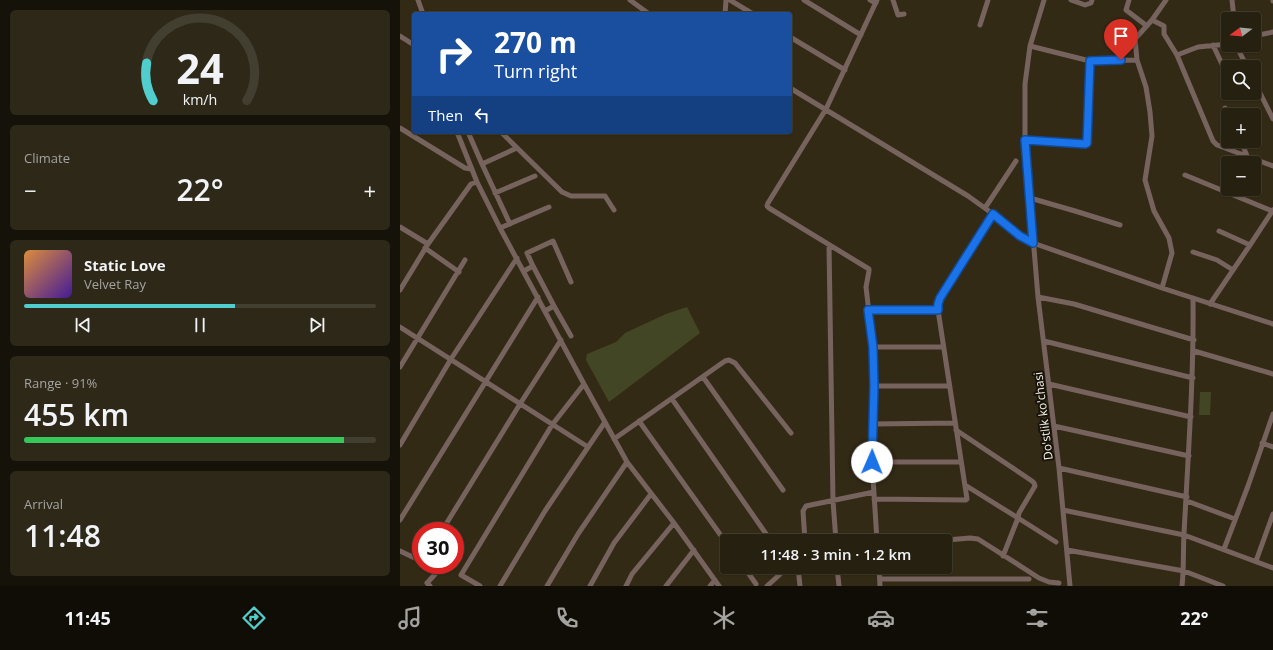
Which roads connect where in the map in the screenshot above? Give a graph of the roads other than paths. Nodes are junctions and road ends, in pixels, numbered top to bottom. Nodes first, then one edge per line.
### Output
1 (418, 0) edge
2 (630, 0) edge
3 (726, 0) edge
4 (730, 0) edge
5 (804, 0) edge
6 (870, 0) edge
7 (893, 0) edge
8 (988, 0) edge
9 (1044, 0) edge
10 (1071, 0) edge
11 (1092, 0) edge
12 (1129, 0) edge
13 (1166, 0) edge
14 (1232, 0) edge
15 (877, 2) edge
16 (422, 12) edge
17 (646, 12) edge
18 (725, 12) edge
19 (750, 12) edge
20 (1233, 12) edge
21 (904, 14) dead end
22 (1152, 20) junction
23 (980, 25) dead end
24 (1147, 26) junction
25 (1273, 32) edge
26 (861, 35) junction
27 (1261, 35) edge
28 (400, 36) edge
29 (792, 38) edge
30 (412, 44) edge
31 (1221, 44) edge
32 (1214, 45) junction
33 (1030, 46) junction
34 (1177, 55) junction
35 (1137, 60) junction
36 (1090, 61) junction
37 (1221, 61) edge
38 (845, 70) junction
39 (792, 89) edge
40 (1261, 95) edge
41 (826, 109) junction
42 (1273, 119) edge
43 (400, 128) edge
44 (458, 134) edge
45 (469, 134) edge
46 (503, 134) edge
47 (1025, 140) junction
48 (517, 148) junction
49 (1244, 148) edge
50 (1247, 156) joint
51 (1016, 161) dead end
52 (1261, 161) edge
53 (482, 164) junction
54 (1273, 166) edge
55 (471, 169) junction
56 (1185, 175) dead end
57 (535, 176) dead end
58 (476, 182) junction
59 (495, 193) junction
60 (1030, 198) junction
61 (549, 207) dead end
62 (985, 208) junction
63 (614, 210) dead end
64 (1272, 210) edge
65 (993, 214) junction
66 (510, 224) junction
67 (1120, 226) dead end
68 (400, 227) edge
69 (500, 228) junction
70 (1219, 231) dead end
71 (1033, 243) junction
72 (1250, 245) junction
73 (426, 246) junction
74 (829, 246) junction
75 (1193, 252) dead end
76 (517, 258) junction
77 (465, 260) dead end
78 (533, 266) junction
79 (524, 270) junction
80 (1233, 270) junction
81 (458, 272) junction
82 (571, 282) dead end
83 (1162, 288) junction
84 (400, 290) edge
85 (538, 297) junction
86 (1038, 297) junction
87 (1193, 298) junction
88 (1210, 304) junction
89 (554, 306) junction
90 (868, 310) junction
91 (938, 310) junction
92 (545, 311) junction
93 (1273, 324) edge
94 (400, 327) edge
95 (571, 336) dead end
96 (418, 338) junction
97 (561, 340) junction
98 (1194, 340) junction
99 (1044, 341) junction
100 (873, 347) junction
101 (943, 347) junction
102 (1194, 350) junction
103 (451, 359) junction
104 (400, 367) edge
105 (1273, 374) edge
106 (703, 377) junction
107 (1193, 378) junction
108 (486, 382) junction
109 (584, 384) junction
110 (1049, 384) junction
111 (874, 386) junction
112 (949, 386) junction
113 (672, 399) junction
114 (520, 404) junction
115 (1273, 414) edge
116 (1191, 416) junction
117 (639, 421) junction
118 (605, 422) junction
119 (954, 423) junction
120 (873, 424) junction
121 (552, 425) junction
122 (1054, 426) junction
123 (956, 430) junction
124 (791, 433) dead end
125 (614, 439) junction
126 (1262, 443) junction
127 (400, 445) edge
128 (588, 447) junction
129 (1273, 447) edge
130 (1189, 456) junction
131 (627, 462) junction
132 (872, 462) junction
133 (961, 462) junction
134 (1059, 468) junction
135 (965, 485) junction
136 (783, 490) dead end
137 (874, 492) junction
138 (651, 494) junction
139 (874, 499) junction
140 (1187, 499) junction
141 (833, 500) junction
142 (1063, 510) junction
143 (1273, 514) edge
144 (1018, 518) junction
145 (1235, 519) junction
146 (400, 520) edge
147 (447, 522) edge
148 (674, 523) junction
149 (720, 534) edge
150 (766, 534) edge
151 (805, 534) edge
152 (835, 534) edge
153 (877, 534) edge
154 (1184, 535) junction
155 (952, 540) edge
156 (1056, 542) dead end
157 (1224, 549) junction
158 (694, 550) junction
159 (1067, 550) junction
160 (400, 551) edge
161 (1004, 556) junction
162 (412, 557) edge
163 (1256, 561) junction
164 (1273, 568) edge
165 (1184, 571) junction
166 (436, 574) edge
167 (749, 574) edge
168 (780, 574) edge
169 (799, 574) edge
170 (838, 574) edge
171 (880, 574) edge
172 (880, 579) junction
173 (1029, 579) dead end
174 (715, 580) junction
175 (1059, 583) dead end
176 (756, 584) dead end
177 (427, 585) edge
178 (480, 586) edge
179 (500, 586) edge
180 (547, 586) edge
181 (590, 586) edge
182 (626, 586) edge
183 (666, 586) edge
184 (710, 586) edge
185 (719, 586) edge
186 (767, 586) edge
187 (800, 586) edge
188 (839, 586) edge
189 (880, 586) edge
190 (1070, 586) edge
191 (1182, 586) edge
192 (1223, 586) edge

1 - 16 street
2 - 17 street
3 - 18 street
4 - 19 street
5 - 26 street
6 - 15 street
7 - 21 street
8 - 23 street
9 - 33 street, Do'stlik ko'chasi
10 - 11 street
12 - 24 street
13 - 22 street
14 - 20 street
15 - 26 street
22 - 24 street
22 - 34 street
24 - 35 street
25 - 27 street
26 - 38 street
28 - 30 street
29 - 38 street
31 - 32 street
32 - 34 street
32 - 37 street
33 - 36 street
33 - 47 street, Do'stlik ko'chasi
34 - 50 street
35 - 36 street
35 - 83 street
36 - 47 street
38 - 41 street
39 - 41 street
40 - 42 street
41 - 62 street
41 - 74 street
43 - 55 street
44 - 55 street
45 - 53 street
46 - 48 street
47 - 60 street, Do'stlik ko'chasi
48 - 53 street
48 - 63 street
49 - 50 street
51 - 62 street
52 - 54 street
53 - 59 street
55 - 58 street
56 - 64 street
57 - 59 street
58 - 69 street
58 - 73 street
59 - 66 street
60 - 67 street
60 - 71 street, Do'stlik ko'chasi
61 - 66 street
62 - 65 street
64 - 72 street
65 - 71 street
65 - 91 street
66 - 69 street
68 - 73 street
69 - 76 street
70 - 72 street
71 - 83 street
71 - 86 street, Do'stlik ko'chasi
72 - 80 street
73 - 81 street
73 - 84 street
74 - 90 street
74 - 141 street
75 - 80 street
76 - 79 street
76 - 103 street
77 - 81 street
78 - 79 street
78 - 82 street
78 - 89 street
79 - 85 street
80 - 88 street
81 - 96 street
83 - 87 street
85 - 92 street
85 - 108 street
86 - 98 street
86 - 99 street, Do'stlik ko'chasi
87 - 88 street
87 - 98 street
88 - 93 street
89 - 92 street
89 - 95 street
90 - 91 street
90 - 100 street
91 - 101 street
92 - 97 street
94 - 96 street
96 - 103 street
96 - 104 street
97 - 109 street
97 - 114 street
98 - 102 street
99 - 107 street
99 - 110 street, Do'stlik ko'chasi
100 - 101 street
100 - 111 street
101 - 112 street
102 - 105 street
102 - 107 street
103 - 108 street
103 - 127 street
106 - 113 street
106 - 124 street
106 - 136 street
107 - 116 street
108 - 114 street
108 - 146 street
109 - 118 street
109 - 121 street
110 - 116 street
110 - 122 street, Do'stlik ko'chasi
111 - 112 street
111 - 120 street
112 - 119 street
113 - 117 street
113 - 150 street
114 - 121 street
114 - 147 street
115 - 126 street
116 - 130 street
117 - 125 street
117 - 149 street
118 - 125 street
118 - 128 street
119 - 120 street
119 - 123 street
120 - 132 street
121 - 128 street
121 - 178 street
122 - 130 street
122 - 134 street, Do'stlik ko'chasi
123 - 133 street
123 - 144 street
125 - 131 street
126 - 129 street
126 - 145 street
128 - 179 street
130 - 140 street
131 - 138 street
131 - 180 street
132 - 133 street
132 - 137 street
133 - 135 street
134 - 140 street
134 - 142 street, Do'stlik ko'chasi
135 - 139 street
135 - 144 street
137 - 139 street
137 - 141 street
138 - 148 street
138 - 181 street
139 - 153 street
140 - 145 street
140 - 154 street
141 - 151 street
141 - 152 street
142 - 154 street
142 - 159 street, Do'stlik ko'chasi
143 - 163 street
144 - 156 street
144 - 161 street
145 - 157 street
148 - 158 street
148 - 182 street
154 - 157 street
154 - 165 street
155 - 161 street
157 - 163 street
158 - 174 street
158 - 183 street
159 - 165 street
159 - 190 street, Do'stlik ko'chasi
160 - 162 street
161 - 175 street
163 - 164 street
165 - 191 street
165 - 192 street
166 - 177 street
167 - 176 street
168 - 186 street
169 - 187 street
170 - 188 street
171 - 172 street
172 - 173 street
172 - 189 street
174 - 184 street
174 - 185 street

